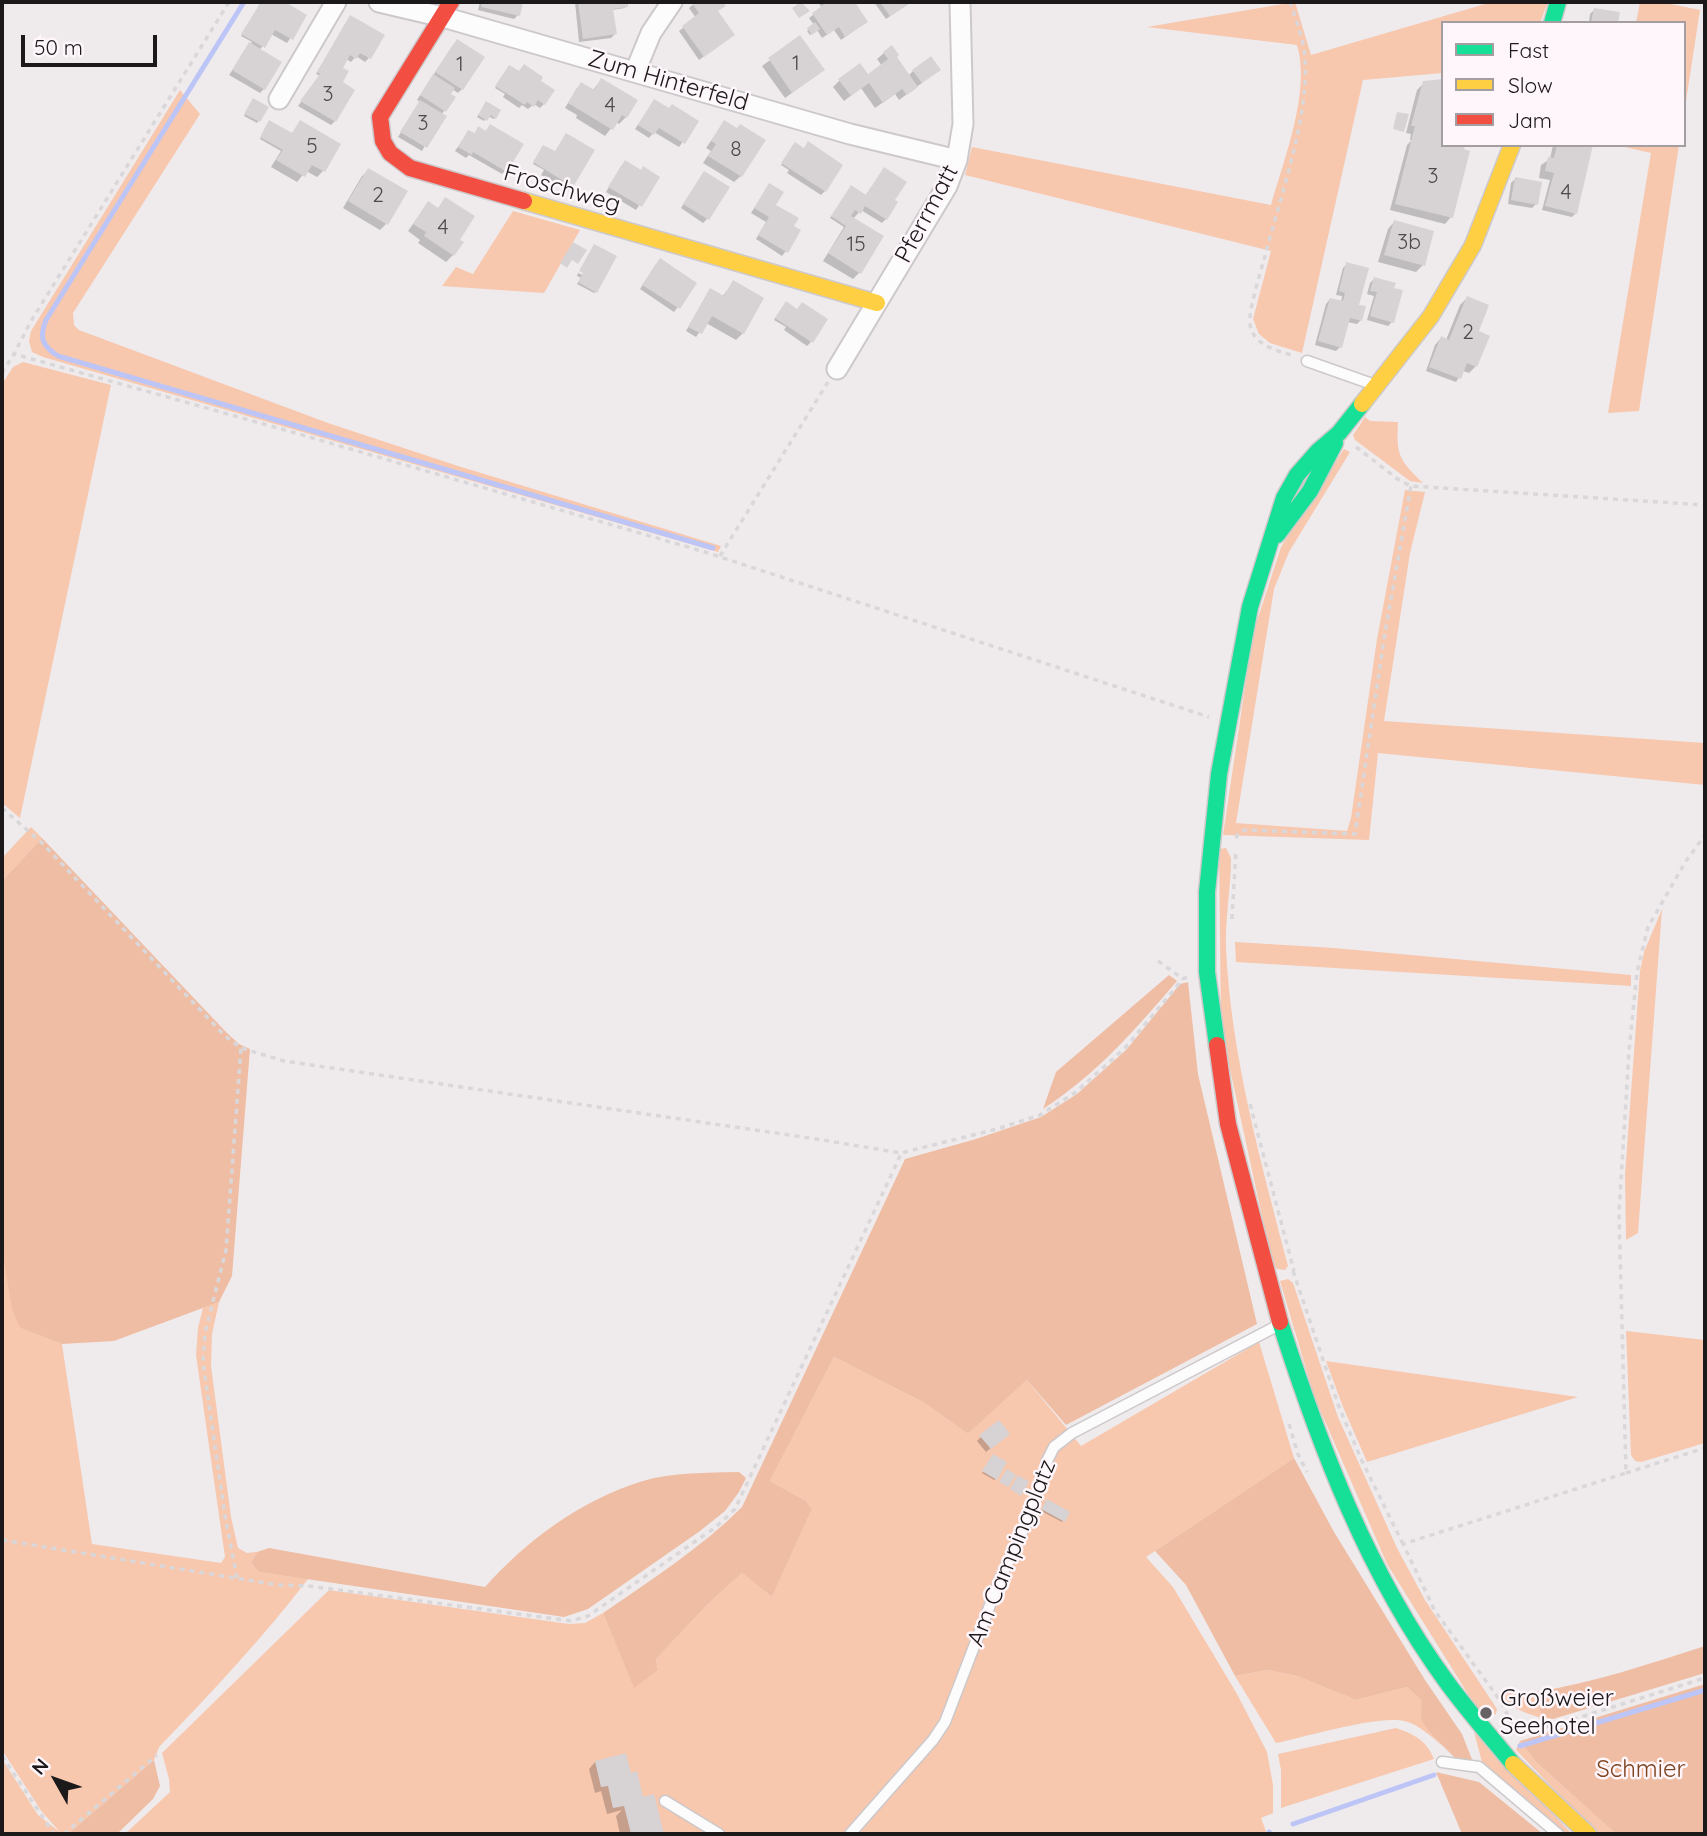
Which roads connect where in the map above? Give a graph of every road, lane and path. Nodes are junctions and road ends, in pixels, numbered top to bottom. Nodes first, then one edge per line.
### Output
1 (229, 2) edge
2 (336, 2) edge
3 (379, 2) edge
4 (672, 2) edge
5 (960, 2) edge
6 (1290, 2) edge
7 (1558, 2) edge
8 (447, 9) edge
9 (1553, 21) edge
10 (635, 72) junction
11 (279, 99) dead end
12 (1511, 147) edge
13 (957, 160) junction
14 (877, 303) junction
15 (13, 354) junction
16 (1307, 361) joint
17 (837, 369) joint
18 (2, 373) edge
19 (1377, 387) junction
20 (1339, 433) junction
21 (1411, 486) junction
22 (1705, 505) edge
23 (720, 556) junction
24 (1228, 722) junction
25 (2, 808) edge
26 (1705, 835) edge
27 (1231, 929) dead end
28 (1158, 961) dead end
29 (240, 1048) junction
30 (1250, 1104) dead end
31 (901, 1153) junction
32 (1294, 1271) junction
33 (1268, 1277) junction
34 (1280, 1324) junction
35 (1705, 1448) edge
36 (1626, 1473) junction
37 (2, 1540) edge
38 (1403, 1544) junction
39 (236, 1578) junction
40 (1705, 1678) edge
41 (1514, 1729) junction
42 (1490, 1736) junction
43 (156, 1755) dead end
44 (2, 1756) edge
45 (1442, 1762) dead end
46 (665, 1801) dead end
47 (54, 1834) edge
48 (64, 1834) edge
49 (719, 1834) edge
50 (849, 1834) edge
51 (1558, 1834) edge
52 (1588, 1834) edge

1 - 15 path
2 - 11 street
3 - 8 street, Zum Hinterfeld
4 - 10 street
5 - 13 street, Pferrmatt
6 - 16 path
7 - 9 street
8 - 10 street, Zum Hinterfeld
8 - 14 street, Froschweg
10 - 13 street, Zum Hinterfeld
12 - 19 street
13 - 14 street, Pferrmatt
14 - 17 street, Pferrmatt
15 - 18 path
15 - 23 path
16 - 19 lane
17 - 23 path
19 - 20 street
20 - 21 path
20 - 24 street
21 - 22 path
21 - 27 path
23 - 24 path
24 - 33 street
25 - 29 path
26 - 36 path
28 - 31 path
29 - 31 path
29 - 39 path
30 - 32 path
31 - 39 path
32 - 33 path
32 - 38 path
33 - 34 street
34 - 42 street
34 - 50 lane, Am Campingplatz
35 - 36 path
36 - 38 path
37 - 39 path
38 - 41 path
40 - 41 path
41 - 42 path
42 - 52 street
43 - 48 path
44 - 47 path
45 - 51 lane
46 - 49 lane

